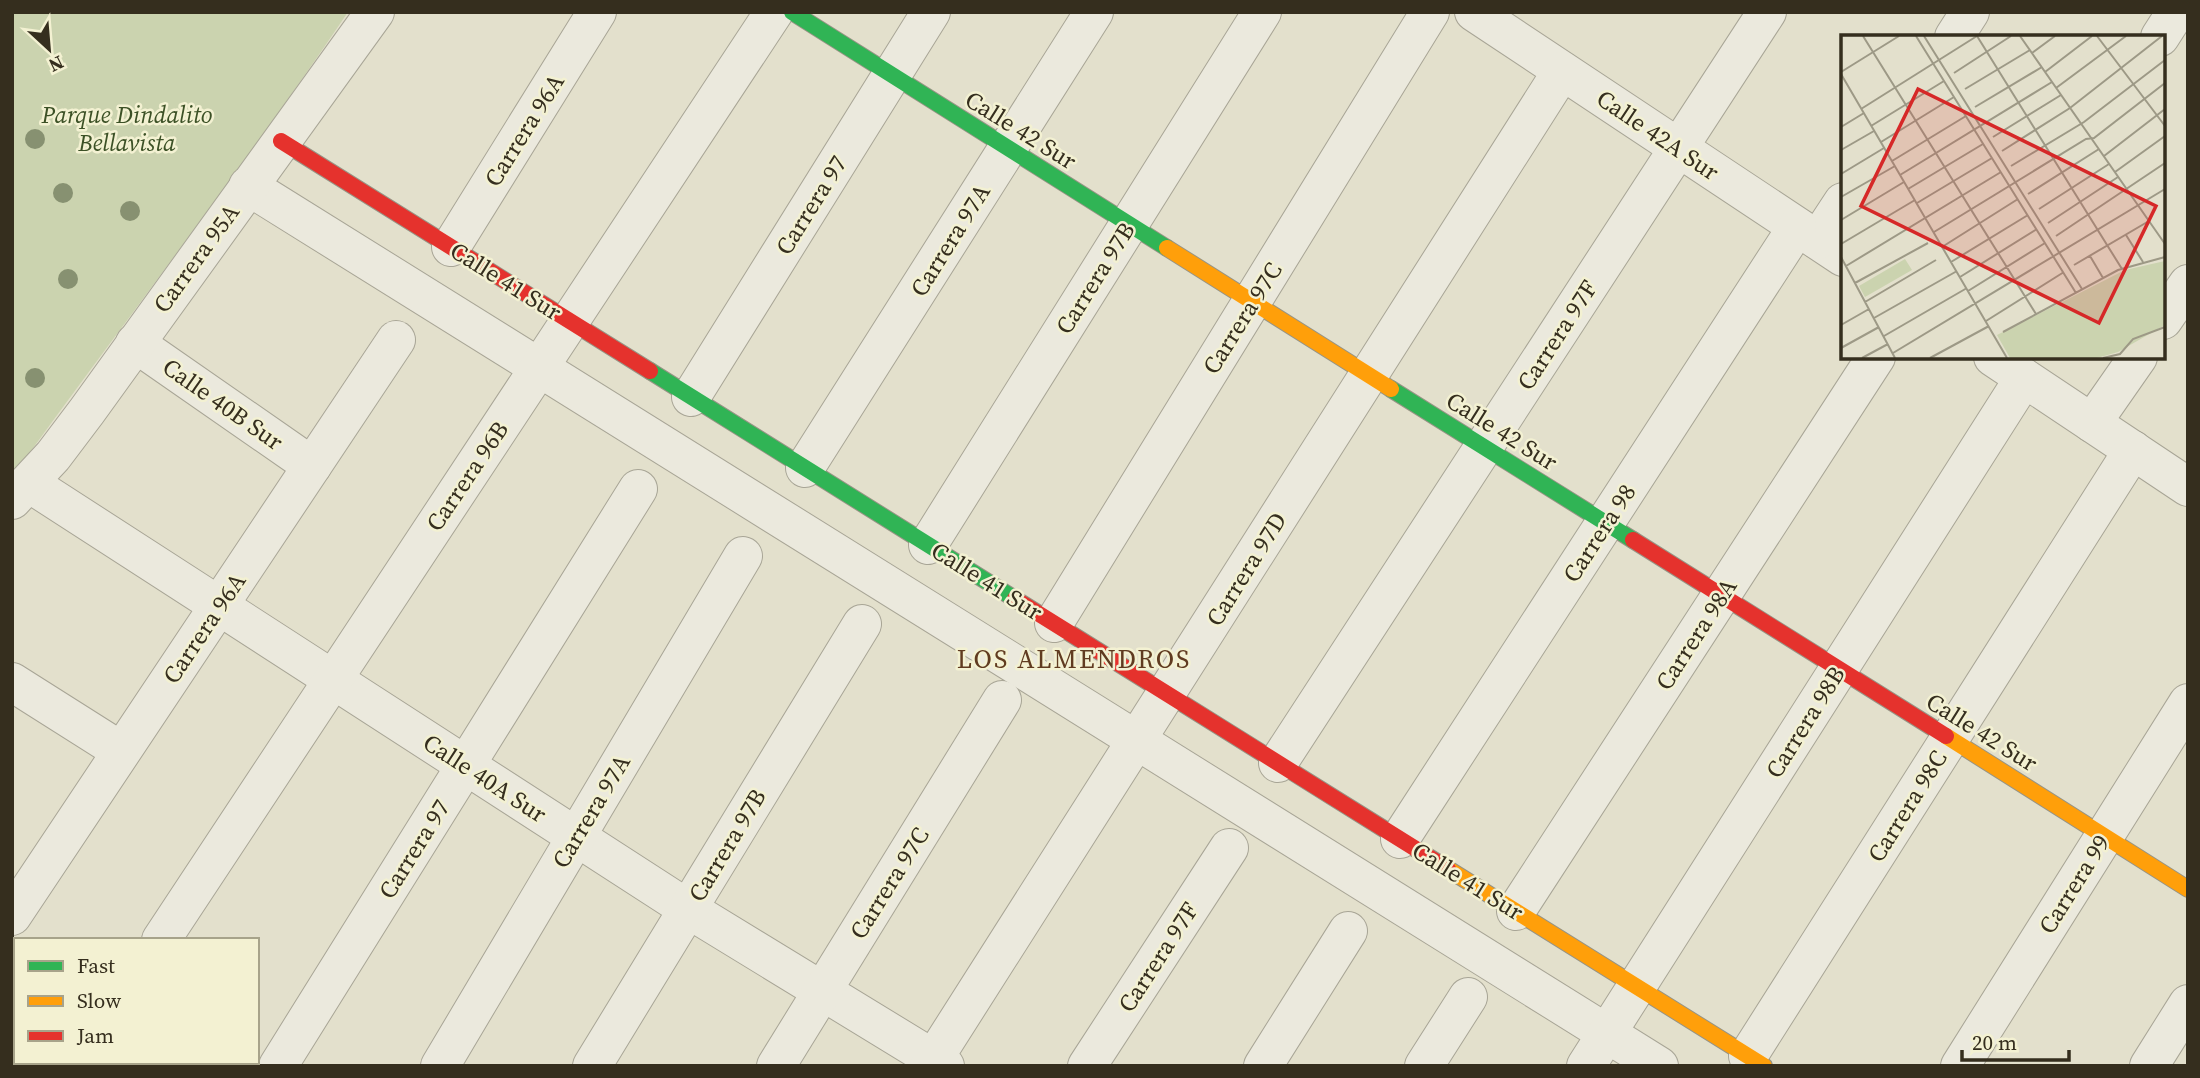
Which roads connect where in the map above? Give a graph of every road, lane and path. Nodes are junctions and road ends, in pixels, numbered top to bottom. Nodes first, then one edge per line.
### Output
1 (375, 12) edge
2 (597, 12) edge
3 (774, 12) edge
4 (792, 12) edge
5 (931, 12) edge
6 (1094, 12) edge
7 (1262, 12) edge
8 (1430, 12) edge
9 (1474, 12) edge
10 (1767, 12) edge
11 (1970, 12) edge
12 (2176, 12) edge
13 (1955, 35) edge
14 (2161, 35) edge
15 (1562, 71) junction
16 (891, 75) junction
17 (281, 141) junction
18 (1679, 148) junction
19 (1008, 149) junction
20 (248, 186) junction
21 (1841, 205) edge
22 (1129, 225) junction
23 (1819, 242) edge
24 (451, 247) junction
25 (2188, 284) edge
26 (1252, 302) junction
27 (2165, 317) edge
28 (570, 321) junction
29 (396, 340) dead end
30 (135, 343) junction
31 (1876, 359) edge
32 (2137, 359) edge
33 (2008, 367) edge
34 (539, 368) junction
35 (1369, 375) junction
36 (691, 397) junction
37 (2092, 424) junction
38 (1485, 446) junction
39 (2133, 450) junction
40 (312, 466) junction
41 (805, 468) junction
42 (2188, 487) edge
43 (638, 489) dead end
44 (20, 492) edge
45 (1606, 522) junction
46 (928, 545) junction
47 (743, 556) dead end
48 (1722, 594) junction
49 (218, 606) junction
50 (1054, 623) junction
51 (862, 624) dead end
52 (1839, 668) junction
53 (333, 679) junction
54 (12, 682) edge
55 (1167, 693) junction
56 (1002, 700) dead end
57 (2188, 703) edge
58 (1950, 739) junction
59 (1137, 740) junction
60 (121, 751) junction
61 (1279, 763) junction
62 (466, 765) junction
63 (2104, 836) junction
64 (576, 837) junction
65 (1400, 839) junction
66 (1229, 848) dead end
67 (2188, 889) edge
68 (688, 909) junction
69 (1516, 911) junction
70 (12, 916) edge
71 (1348, 931) dead end
72 (162, 938) edge
73 (1637, 986) junction
74 (822, 991) junction
75 (1468, 997) dead end
76 (2188, 1004) edge
77 (1607, 1033) junction
78 (1756, 1061) edge
79 (936, 1063) edge
80 (278, 1066) edge
81 (440, 1066) edge
82 (592, 1066) edge
83 (776, 1066) edge
84 (1087, 1066) edge
85 (1264, 1066) edge
86 (1424, 1066) edge
87 (1586, 1066) edge
88 (1659, 1066) edge
89 (1960, 1066) edge
90 (2148, 1066) edge

1 - 17 street, Carrera 95A
2 - 24 street, Carrera 96A
3 - 28 street, Carrera 96B
4 - 16 street, Calle 42 Sur
5 - 16 street, Carrera 97
6 - 19 street, Carrera 97A
7 - 22 street, Carrera 97B
8 - 26 street, Carrera 97C
9 - 15 street, Calle 42A Sur
10 - 18 street, Carrera 97F
11 - 13 street
12 - 14 street
15 - 18 street, Calle 42A Sur
15 - 35 street, Carrera 97D
16 - 19 street, Calle 42 Sur
16 - 36 street, Carrera 97
17 - 20 street, Carrera 95A
17 - 24 street, Calle 41 Sur
18 - 23 street, Calle 42A Sur
18 - 38 street, Carrera 97F
19 - 22 street, Calle 42 Sur
19 - 41 street, Carrera 97A
20 - 30 street, Carrera 95A
20 - 34 street
21 - 23 street, Carrera 98
22 - 26 street, Calle 42 Sur
22 - 46 street, Carrera 97B
23 - 45 street, Carrera 98
24 - 28 street, Calle 41 Sur
25 - 27 street
26 - 35 street, Calle 42 Sur
26 - 50 street, Carrera 97C
28 - 34 street, Carrera 96B
28 - 36 street, Calle 41 Sur
29 - 40 street, Carrera 96A
30 - 40 street, Calle 40B Sur
30 - 44 street, Carrera 95A
31 - 48 street, Carrera 98A
32 - 37 street
33 - 37 street
33 - 52 street, Carrera 98B
34 - 53 street, Carrera 96B
34 - 59 street
35 - 38 street, Calle 42 Sur
35 - 55 street, Carrera 97D
36 - 41 street, Calle 41 Sur
37 - 39 street
38 - 45 street, Calle 42 Sur
38 - 61 street, Carrera 97F
39 - 42 street
39 - 58 street, Carrera 98C
40 - 49 street, Carrera 96A
41 - 46 street, Calle 41 Sur
43 - 62 street, Carrera 97
44 - 49 street, Calle 40A Sur
45 - 48 street, Calle 42 Sur
45 - 65 street, Carrera 98
46 - 50 street, Calle 41 Sur
47 - 64 street, Carrera 97A
48 - 52 street, Calle 42 Sur
48 - 69 street, Carrera 98A
49 - 53 street, Calle 40A Sur
49 - 60 street, Carrera 96A
50 - 55 street, Calle 41 Sur
51 - 68 street, Carrera 97B
52 - 58 street, Calle 42 Sur
52 - 73 street, Carrera 98B
53 - 62 street, Calle 40A Sur
53 - 72 street, Carrera 96B
54 - 60 street
55 - 59 street, Carrera 97D
55 - 61 street, Calle 41 Sur
56 - 74 street, Carrera 97C
57 - 63 street, Carrera 99
58 - 63 street, Calle 42 Sur
58 - 78 street, Carrera 98C
59 - 77 street
59 - 79 street, Carrera 97D
60 - 70 street, Carrera 96A
61 - 65 street, Calle 41 Sur
62 - 64 street, Calle 40A Sur
62 - 80 street, Carrera 97
63 - 67 street, Calle 42 Sur
63 - 89 street, Carrera 99
64 - 68 street, Calle 40A Sur
64 - 81 street, Carrera 97A
65 - 69 street, Calle 41 Sur
66 - 84 street, Carrera 97F
68 - 74 street, Calle 40A Sur
68 - 82 street, Carrera 97B
69 - 73 street, Calle 41 Sur
71 - 85 street
73 - 77 street, Carrera 98B
73 - 78 street, Calle 41 Sur
74 - 79 street, Calle 40A Sur
74 - 83 street, Carrera 97C
75 - 86 street
76 - 90 street
77 - 87 street, Carrera 98B
77 - 88 street

